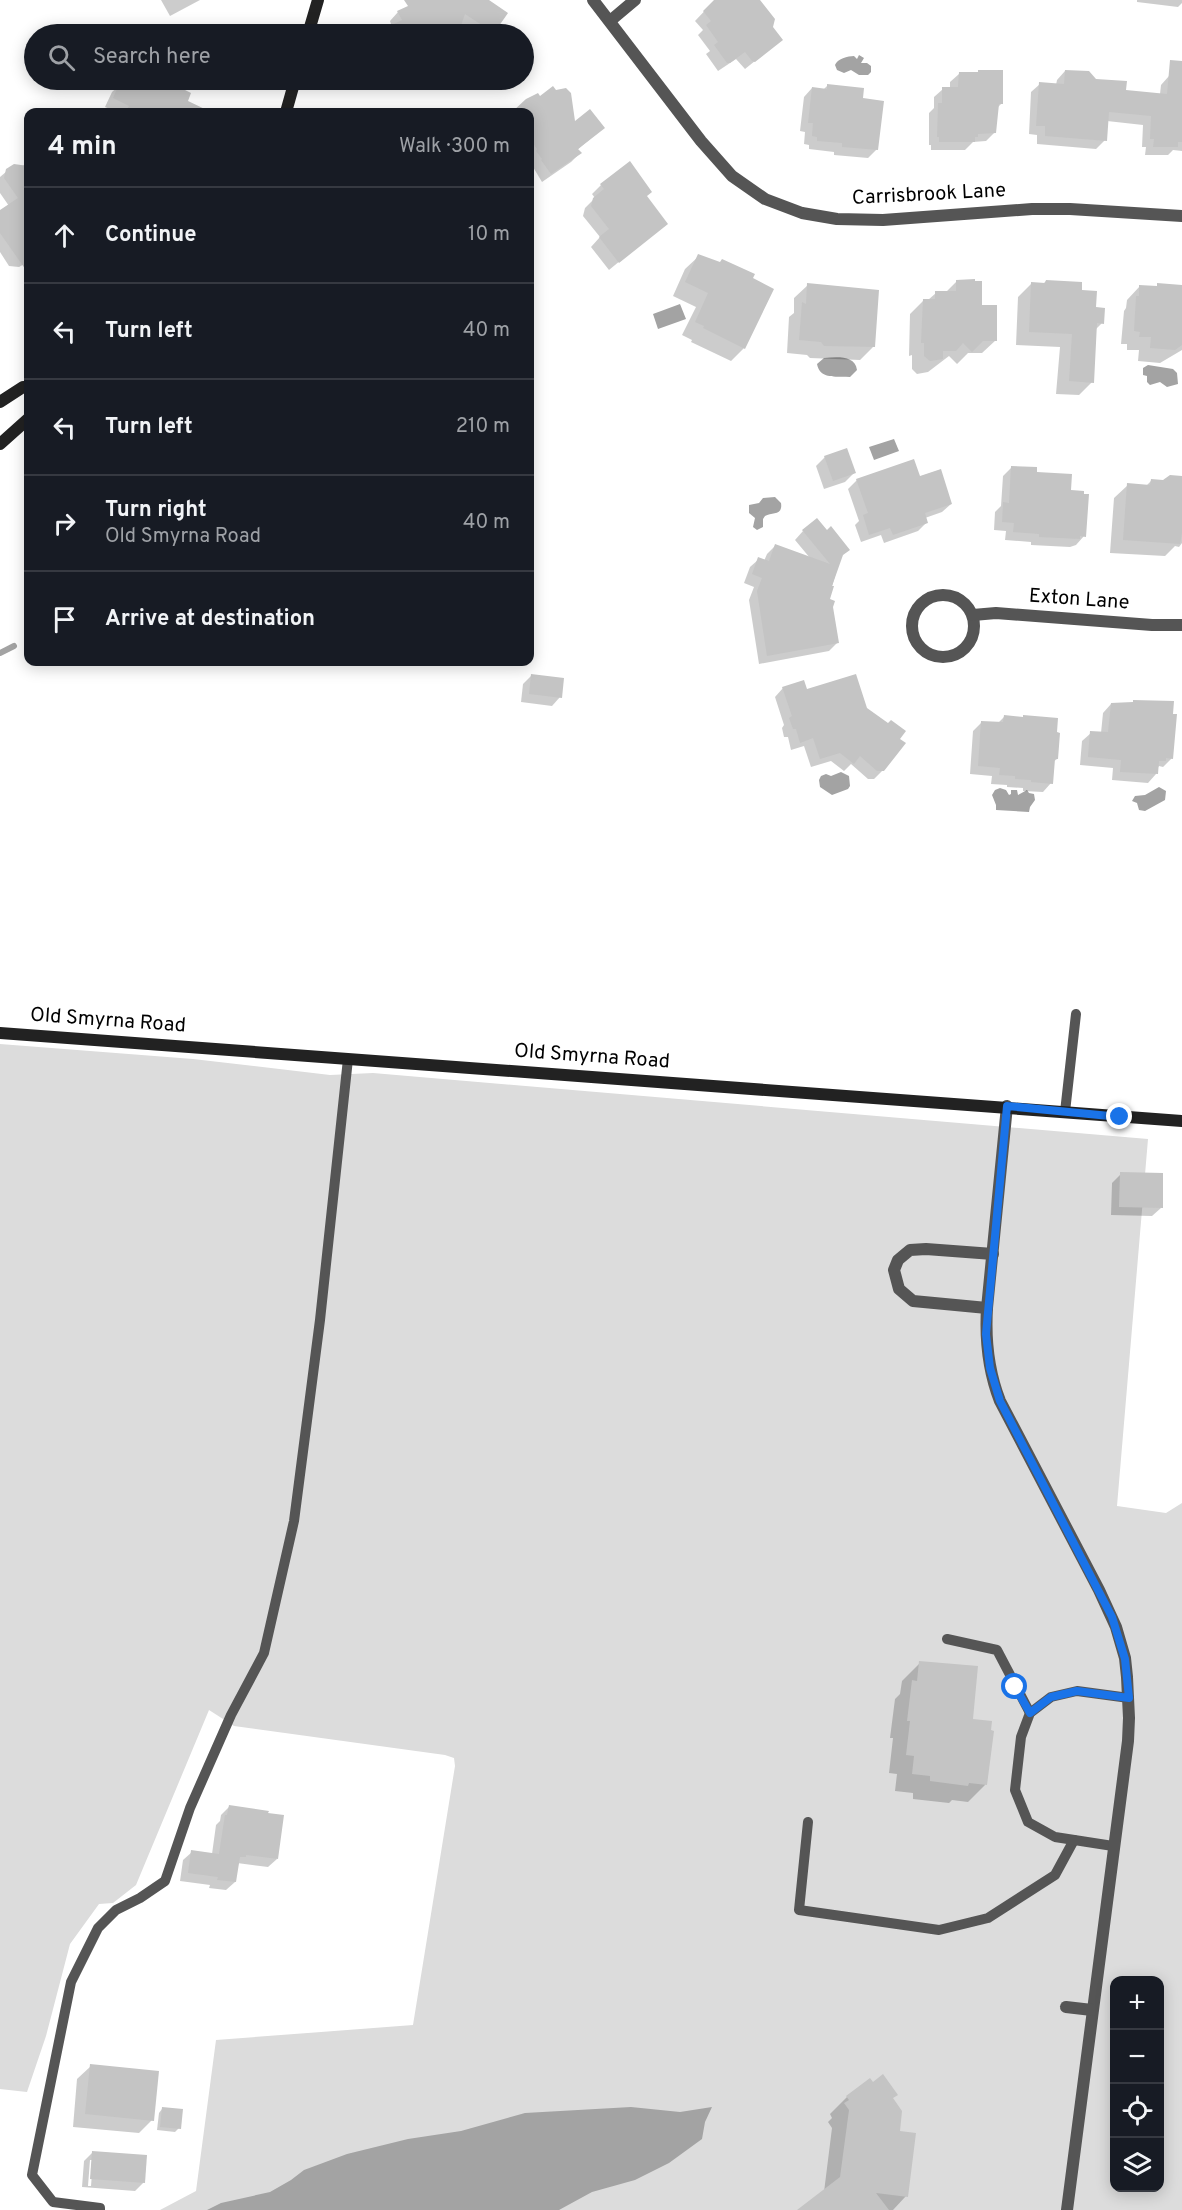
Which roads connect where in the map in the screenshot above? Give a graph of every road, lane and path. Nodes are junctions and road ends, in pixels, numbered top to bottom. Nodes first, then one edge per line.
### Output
1 (318, 0) edge
2 (593, 0) edge
3 (635, 0) edge
4 (610, 21) junction
5 (311, 24) edge
6 (292, 90) edge
7 (287, 108) edge
8 (1182, 216) edge
9 (24, 387) edge
10 (0, 402) edge
11 (24, 423) edge
12 (0, 444) edge
13 (973, 615) junction
14 (1182, 625) edge
15 (1076, 1014) dead end
16 (0, 1033) edge
17 (348, 1059) junction
18 (1007, 1106) junction
19 (1065, 1112) junction
20 (1182, 1121) edge
21 (993, 1254) junction
22 (987, 1308) junction
23 (947, 1639) dead end
24 (1129, 1698) junction
25 (1030, 1713) junction
26 (808, 1822) dead end
27 (1074, 1840) junction
28 (1113, 1846) junction
29 (1066, 2007) dead end
30 (1092, 2010) junction
31 (100, 2210) edge
32 (1067, 2210) edge

1 - 5 street
2 - 4 street, Carrisbrook Lane
3 - 4 street
4 - 8 street, Carrisbrook Lane
6 - 7 street
9 - 10 street
11 - 12 street
13 - 13 street
13 - 14 street, Exton Lane
15 - 19 lane
16 - 17 street, Old Smyrna Road
17 - 18 street, Old Smyrna Road
17 - 31 lane
18 - 19 street, Old Smyrna Road
18 - 21 street
19 - 20 street, Old Smyrna Road
21 - 22 street
21 - 22 street
22 - 24 street
23 - 25 lane
24 - 25 lane
24 - 28 street
25 - 27 lane
26 - 27 lane
27 - 28 lane
28 - 30 street
29 - 30 street
30 - 32 street

